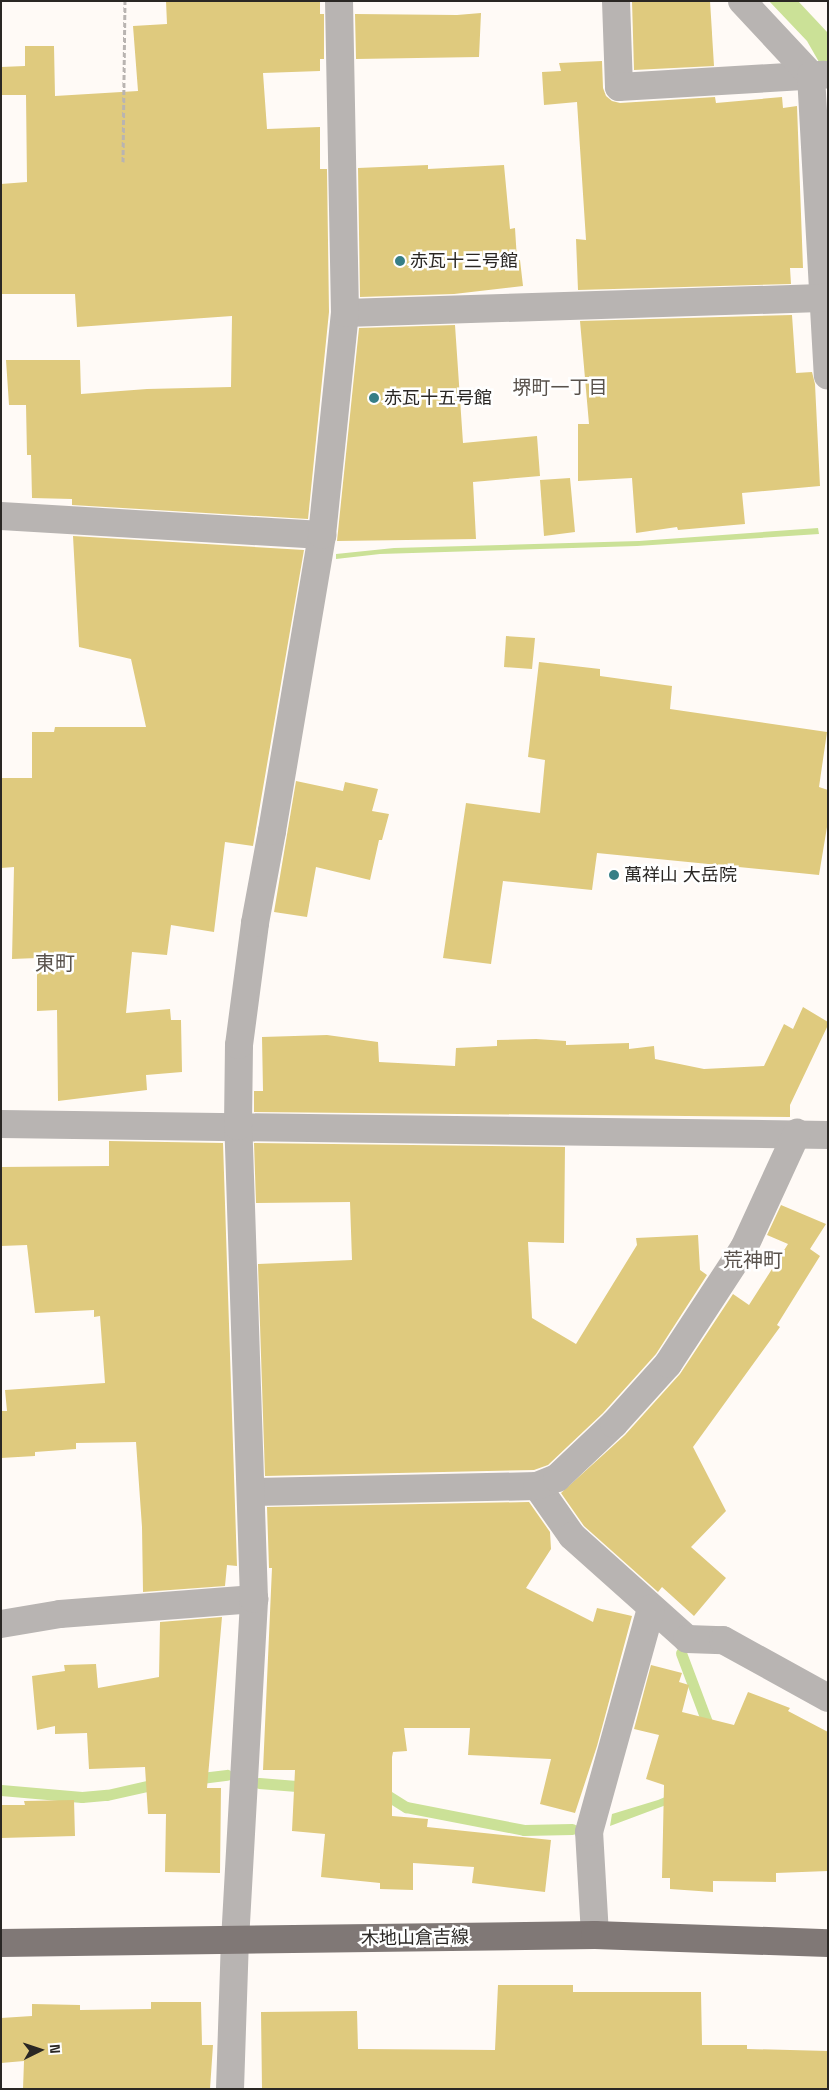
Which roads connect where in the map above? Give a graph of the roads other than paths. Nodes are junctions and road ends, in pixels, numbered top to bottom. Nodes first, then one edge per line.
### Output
1 (339, 1) edge
2 (616, 1) edge
3 (742, 1) edge
4 (820, 75) edge
5 (826, 298) edge
6 (345, 314) junction
7 (828, 376) edge
8 (1, 516) edge
9 (322, 535) junction
10 (1, 1124) edge
11 (238, 1126) junction
12 (798, 1133) junction
13 (828, 1135) edge
14 (537, 1486) junction
15 (252, 1492) junction
16 (254, 1599) junction
17 (651, 1608) junction
18 (1, 1624) edge
19 (828, 1698) edge
20 (595, 1935) junction
21 (235, 1941) junction
22 (1, 1943) edge
23 (828, 1943) edge
24 (230, 2089) edge

1 - 6 street
2 - 4 street
3 - 4 street
4 - 5 street
5 - 6 street
5 - 7 street
6 - 9 street
8 - 9 street
9 - 11 street
10 - 11 street
11 - 12 street
11 - 15 street
12 - 13 street
12 - 14 street
14 - 15 street
14 - 17 street
15 - 16 street
16 - 18 street
16 - 21 street
17 - 19 street
17 - 20 street
20 - 21 main road, 木地山倉吉線
20 - 23 main road, 木地山倉吉線
21 - 22 main road, 木地山倉吉線
21 - 24 street

